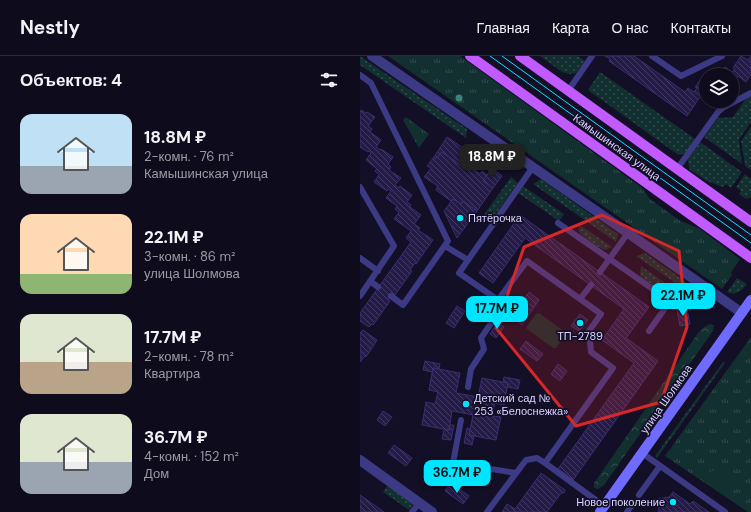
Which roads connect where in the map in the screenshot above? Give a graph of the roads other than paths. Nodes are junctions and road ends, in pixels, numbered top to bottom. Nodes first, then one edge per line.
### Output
1 (372, 56) edge
2 (470, 56) edge
3 (520, 56) edge
4 (592, 56) edge
5 (652, 56) edge
6 (722, 56) edge
7 (360, 75) edge
8 (568, 91) junction
9 (751, 93) edge
10 (533, 167) junction
11 (677, 169) junction
12 (360, 186) edge
13 (751, 222) edge
14 (558, 223) dead end
15 (628, 233) junction
16 (445, 246) junction
17 (360, 258) edge
18 (751, 258) edge
19 (610, 259) junction
20 (468, 260) junction
21 (378, 271) junction
22 (600, 272) dead end
23 (370, 281) junction
24 (591, 285) dead end
25 (378, 287) dead end
26 (360, 296) edge
27 (391, 296) dead end
28 (580, 299) junction
29 (498, 300) junction
30 (751, 300) edge
31 (742, 313) junction
32 (649, 331) dead end
33 (468, 387) dead end
34 (461, 420) dead end
35 (642, 453) junction
36 (360, 460) edge
37 (545, 463) junction
38 (660, 466) junction
39 (516, 473) junction
40 (639, 495) dead end
41 (419, 503) junction
42 (632, 505) dead end
43 (601, 510) edge
44 (412, 512) edge
45 (432, 512) edge
46 (487, 512) edge
47 (627, 512) edge
48 (725, 512) edge

1 - 10 street
2 - 18 main road, Камышинская улица
3 - 8 main road, Камышинская улица
4 - 8 lane
5 - 6 lane
7 - 16 lane
8 - 11 main road, Камышинская улица
9 - 11 lane
10 - 15 street
10 - 20 lane
11 - 13 main road, Камышинская улица
12 - 21 lane
14 - 19 lane
15 - 19 lane
15 - 31 street
16 - 20 lane
16 - 27 lane
17 - 21 lane
19 - 22 lane
19 - 32 lane
20 - 29 lane
21 - 23 lane
23 - 25 lane
23 - 26 lane
24 - 28 lane
28 - 29 lane
28 - 37 lane
29 - 33 lane
30 - 31 street, улица Шолмова
31 - 35 street, улица Шолмова
34 - 39 lane
35 - 38 lane
35 - 43 street, улица Шолмова
36 - 41 street
37 - 39 lane
37 - 43 lane
38 - 40 lane
38 - 48 lane
39 - 46 lane
41 - 44 lane
41 - 45 street
42 - 47 lane

